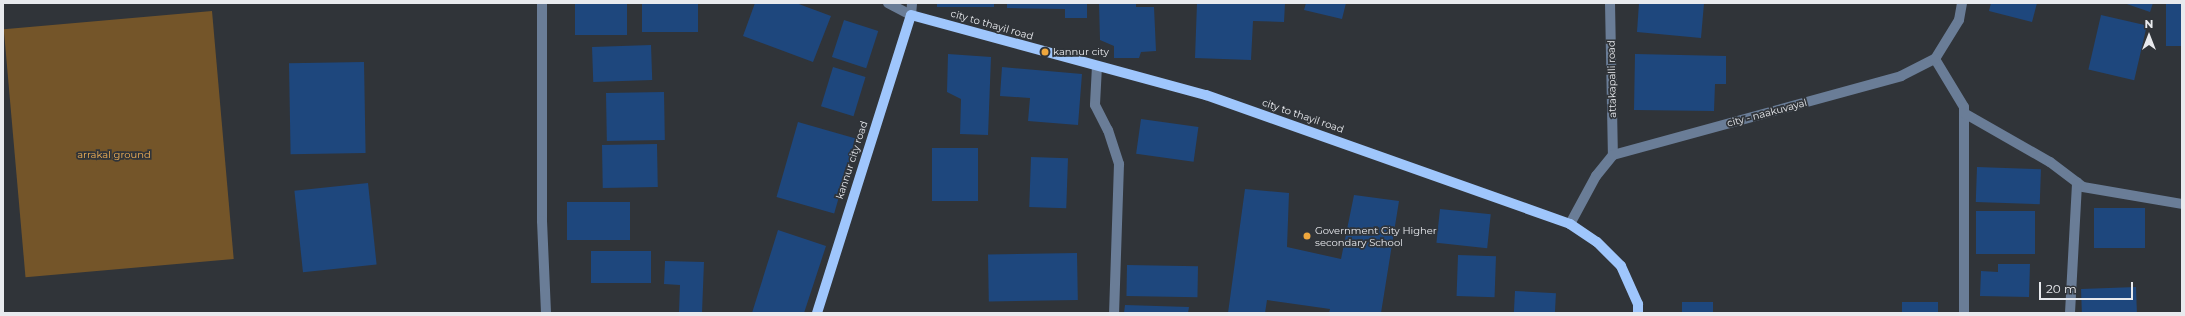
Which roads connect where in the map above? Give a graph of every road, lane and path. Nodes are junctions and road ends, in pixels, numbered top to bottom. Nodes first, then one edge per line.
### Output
1 (542, 3) edge
2 (888, 3) edge
3 (912, 3) edge
4 (1610, 3) edge
5 (1962, 3) edge
6 (911, 15) junction
7 (1935, 59) junction
8 (1097, 66) junction
9 (1964, 113) junction
10 (1613, 155) junction
11 (2077, 182) junction
12 (2182, 204) edge
13 (1570, 224) junction
14 (546, 313) edge
15 (817, 313) edge
16 (1114, 313) edge
17 (1638, 313) edge
18 (1964, 313) edge
19 (2070, 313) edge

1 - 14 street
2 - 6 street
3 - 6 street
4 - 10 street, attakapalli road
5 - 7 street
6 - 8 main road, city to thayil road
6 - 15 main road, kannur city road
7 - 9 street
7 - 10 street, city - naakuvayal
8 - 13 main road, city to thayil road
8 - 16 street
9 - 11 street
9 - 18 street
10 - 13 street
11 - 12 street
11 - 19 street
13 - 17 main road, city to thayil road

